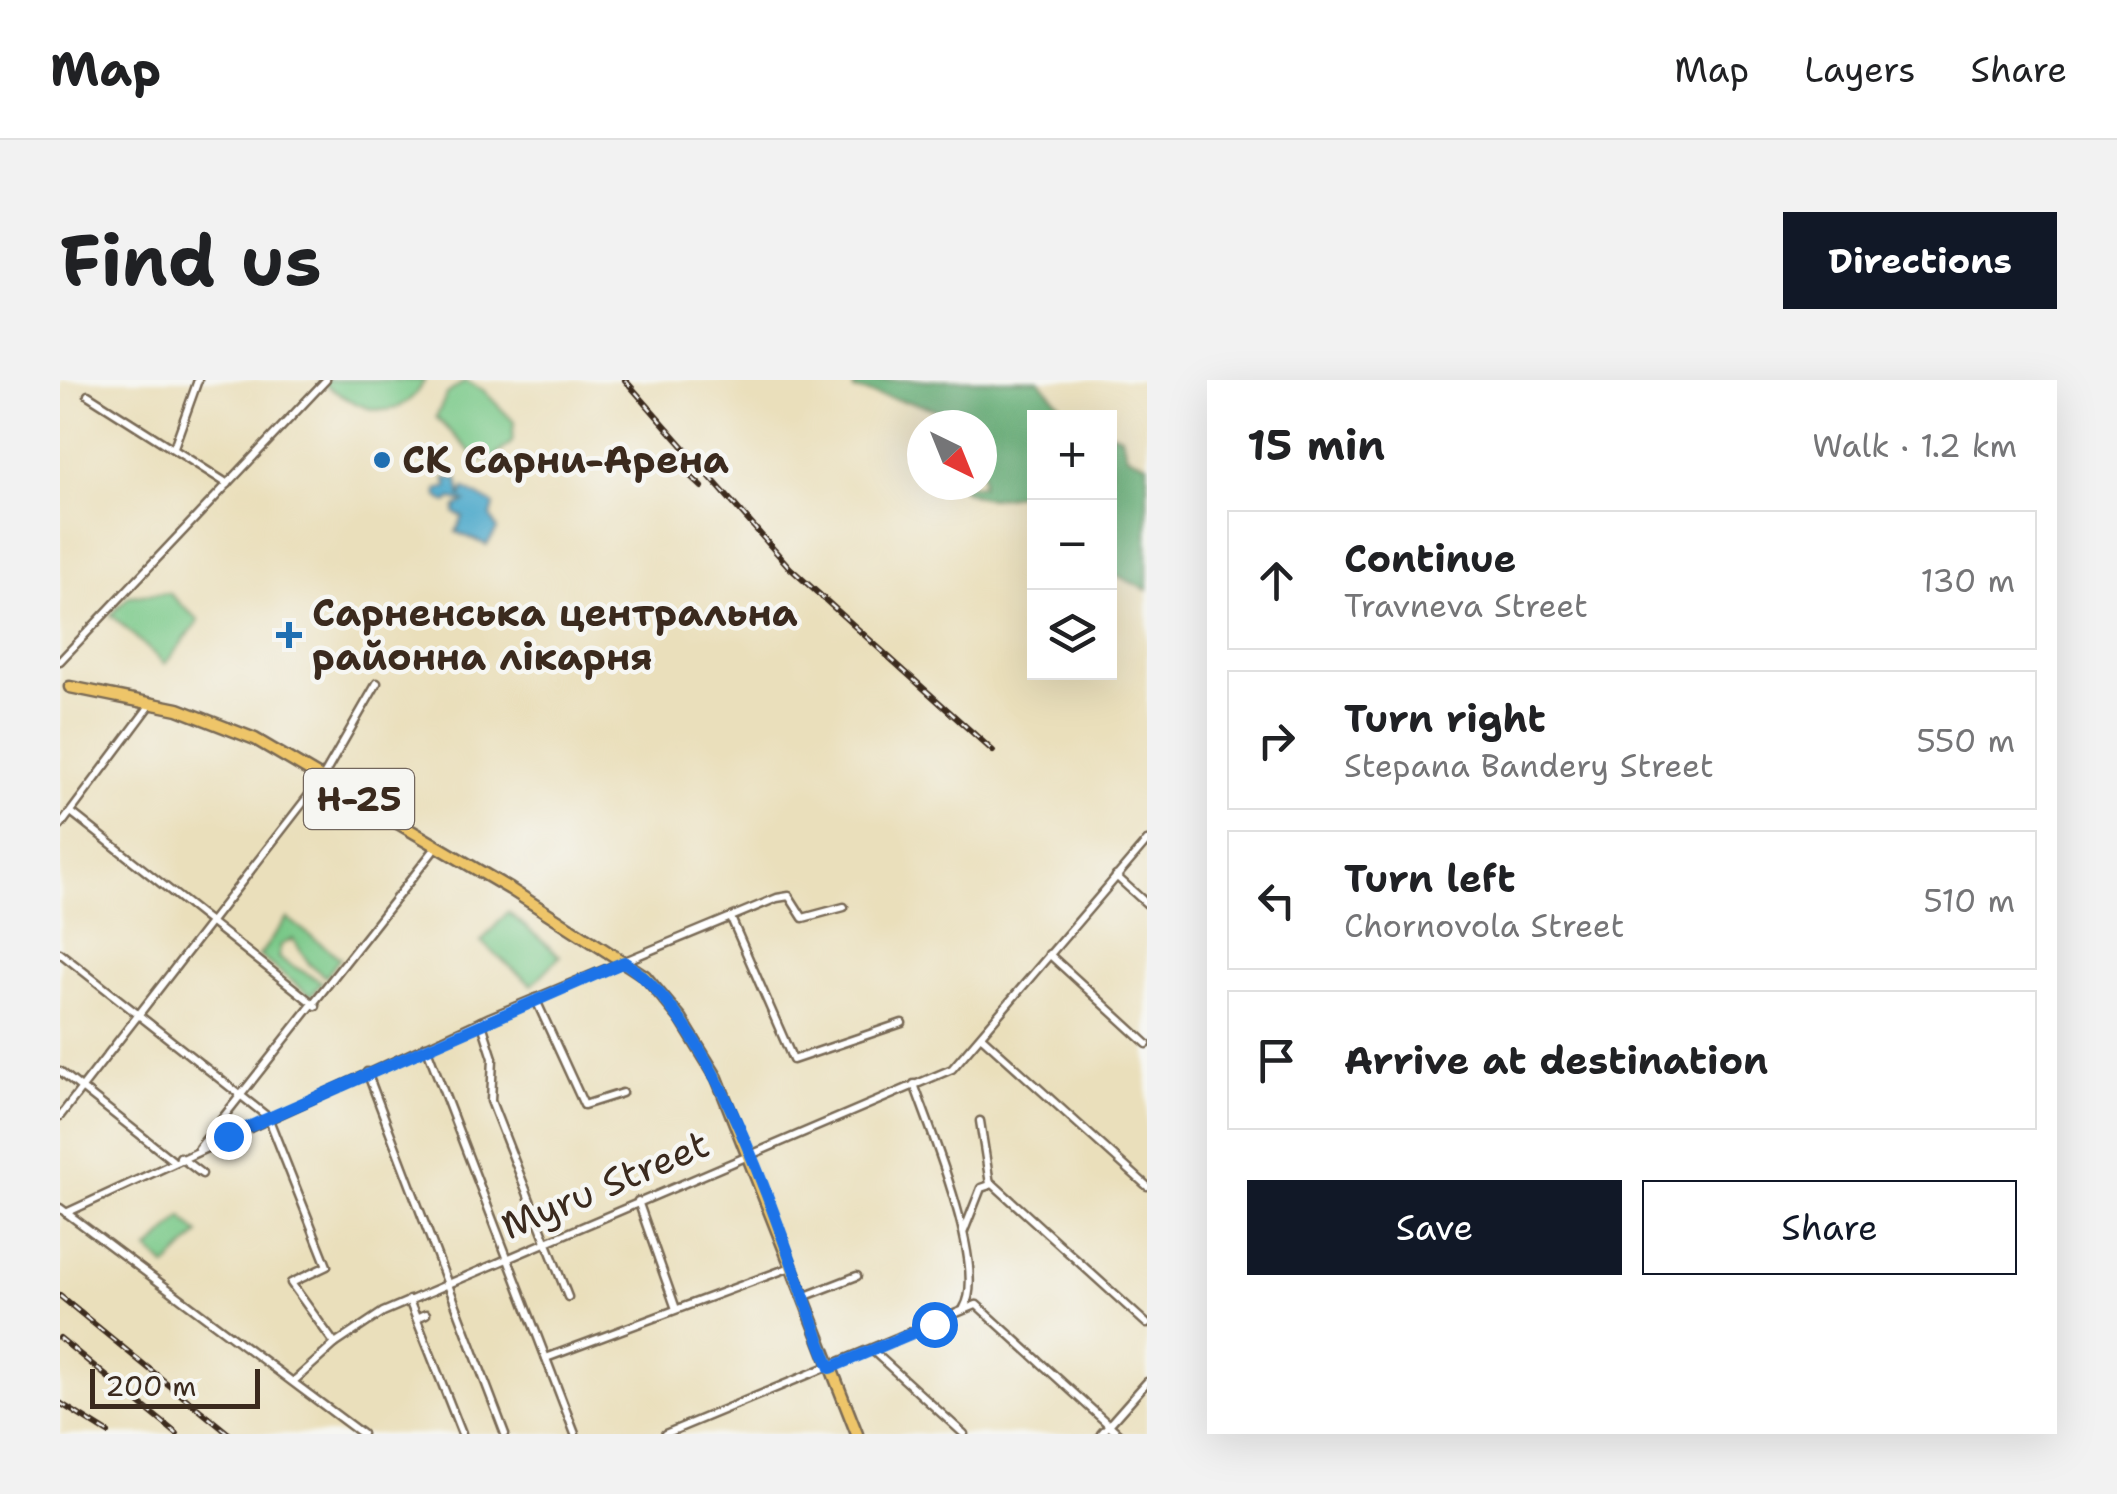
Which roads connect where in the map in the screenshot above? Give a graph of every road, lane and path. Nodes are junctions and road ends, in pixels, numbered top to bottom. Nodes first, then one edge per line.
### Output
1 (198, 380) edge
2 (326, 380) edge
3 (88, 395) dead end
4 (174, 447) junction
5 (228, 484) junction
6 (60, 662) edge
7 (377, 683) dead end
8 (68, 687) edge
9 (152, 702) junction
10 (322, 778) junction
11 (71, 812) junction
12 (60, 826) edge
13 (1147, 841) edge
14 (438, 846) junction
15 (1116, 876) junction
16 (1147, 904) edge
17 (844, 907) dead end
18 (732, 918) junction
19 (210, 924) junction
20 (60, 953) edge
21 (1049, 954) junction
22 (624, 962) junction
23 (535, 998) junction
24 (316, 1006) junction
25 (138, 1014) junction
26 (481, 1021) junction
27 (902, 1023) dead end
28 (983, 1038) junction
29 (1147, 1044) edge
30 (426, 1046) junction
31 (60, 1071) edge
32 (368, 1072) junction
33 (914, 1084) junction
34 (82, 1088) junction
35 (622, 1093) dead end
36 (242, 1095) junction
37 (60, 1116) edge
38 (268, 1117) junction
39 (980, 1121) dead end
40 (198, 1149) junction
41 (748, 1154) junction
42 (176, 1159) junction
43 (202, 1174) dead end
44 (990, 1184) junction
45 (1147, 1186) edge
46 (638, 1200) junction
47 (63, 1210) edge
48 (958, 1212) junction
49 (968, 1213) junction
50 (964, 1231) junction
51 (547, 1239) junction
52 (508, 1257) junction
53 (339, 1261) dead end
54 (327, 1266) junction
55 (791, 1267) junction
56 (858, 1276) dead end
57 (448, 1282) junction
58 (568, 1297) dead end
59 (969, 1297) junction
60 (802, 1298) junction
61 (409, 1300) junction
62 (976, 1305) junction
63 (676, 1309) junction
64 (962, 1310) junction
65 (426, 1314) dead end
66 (416, 1318) junction
67 (1147, 1324) edge
68 (335, 1344) junction
69 (872, 1350) junction
70 (546, 1358) junction
71 (830, 1368) junction
72 (294, 1380) junction
73 (1147, 1382) edge
74 (1110, 1425) junction
75 (362, 1434) edge
76 (462, 1434) edge
77 (506, 1434) edge
78 (575, 1434) edge
79 (664, 1434) edge
80 (857, 1434) edge
81 (964, 1434) edge
82 (1101, 1434) edge
83 (1119, 1434) edge

1 - 4 street
2 - 5 street
3 - 4 street
4 - 5 street
5 - 6 street
7 - 10 street
8 - 9 main road, Н-25
9 - 10 main road, Н-25
9 - 11 street
10 - 14 main road, Н-25
10 - 19 street
11 - 12 street
11 - 19 street
13 - 15 street, Myru Street
14 - 22 main road, Н-25
14 - 24 street
15 - 16 street
15 - 21 street, Myru Street
17 - 18 street
18 - 22 street
18 - 27 street
19 - 24 street
19 - 25 street
20 - 25 street
21 - 28 street, Myru Street
21 - 29 street
22 - 23 street
22 - 41 main road, Н-25
23 - 26 street
23 - 35 street
24 - 36 street
25 - 34 street
25 - 36 street
26 - 30 street
26 - 51 street
28 - 33 street, Myru Street
28 - 45 street
30 - 32 street
30 - 52 street
31 - 34 street
32 - 38 street
32 - 57 street
33 - 41 street, Myru Street
33 - 48 street
34 - 37 street
34 - 42 street
36 - 38 street
36 - 40 street
38 - 40 street
38 - 54 street
39 - 44 street
40 - 42 street
41 - 46 street, Myru Street
41 - 55 main road, Н-25
42 - 43 street
42 - 47 street
44 - 49 street
44 - 67 street
46 - 51 street, Myru Street
46 - 63 street
47 - 72 street
48 - 49 street
48 - 50 street
49 - 50 street
50 - 59 street
51 - 52 street, Myru Street
51 - 58 street
52 - 57 street, Myru Street
52 - 70 street
53 - 54 street
54 - 68 street
55 - 60 main road, Н-25
55 - 63 street
56 - 60 street
57 - 61 street, Myru Street
57 - 77 street
59 - 62 street
59 - 64 street
60 - 71 main road, Н-25
61 - 66 street
61 - 68 street, Myru Street
62 - 64 street
62 - 74 street
63 - 70 street
64 - 69 street
65 - 66 street
66 - 76 street
68 - 72 street, Myru Street
69 - 71 street
69 - 81 street
70 - 78 street
71 - 79 street
71 - 80 main road, Н-25
72 - 75 street
73 - 74 street
74 - 82 street
74 - 83 street

